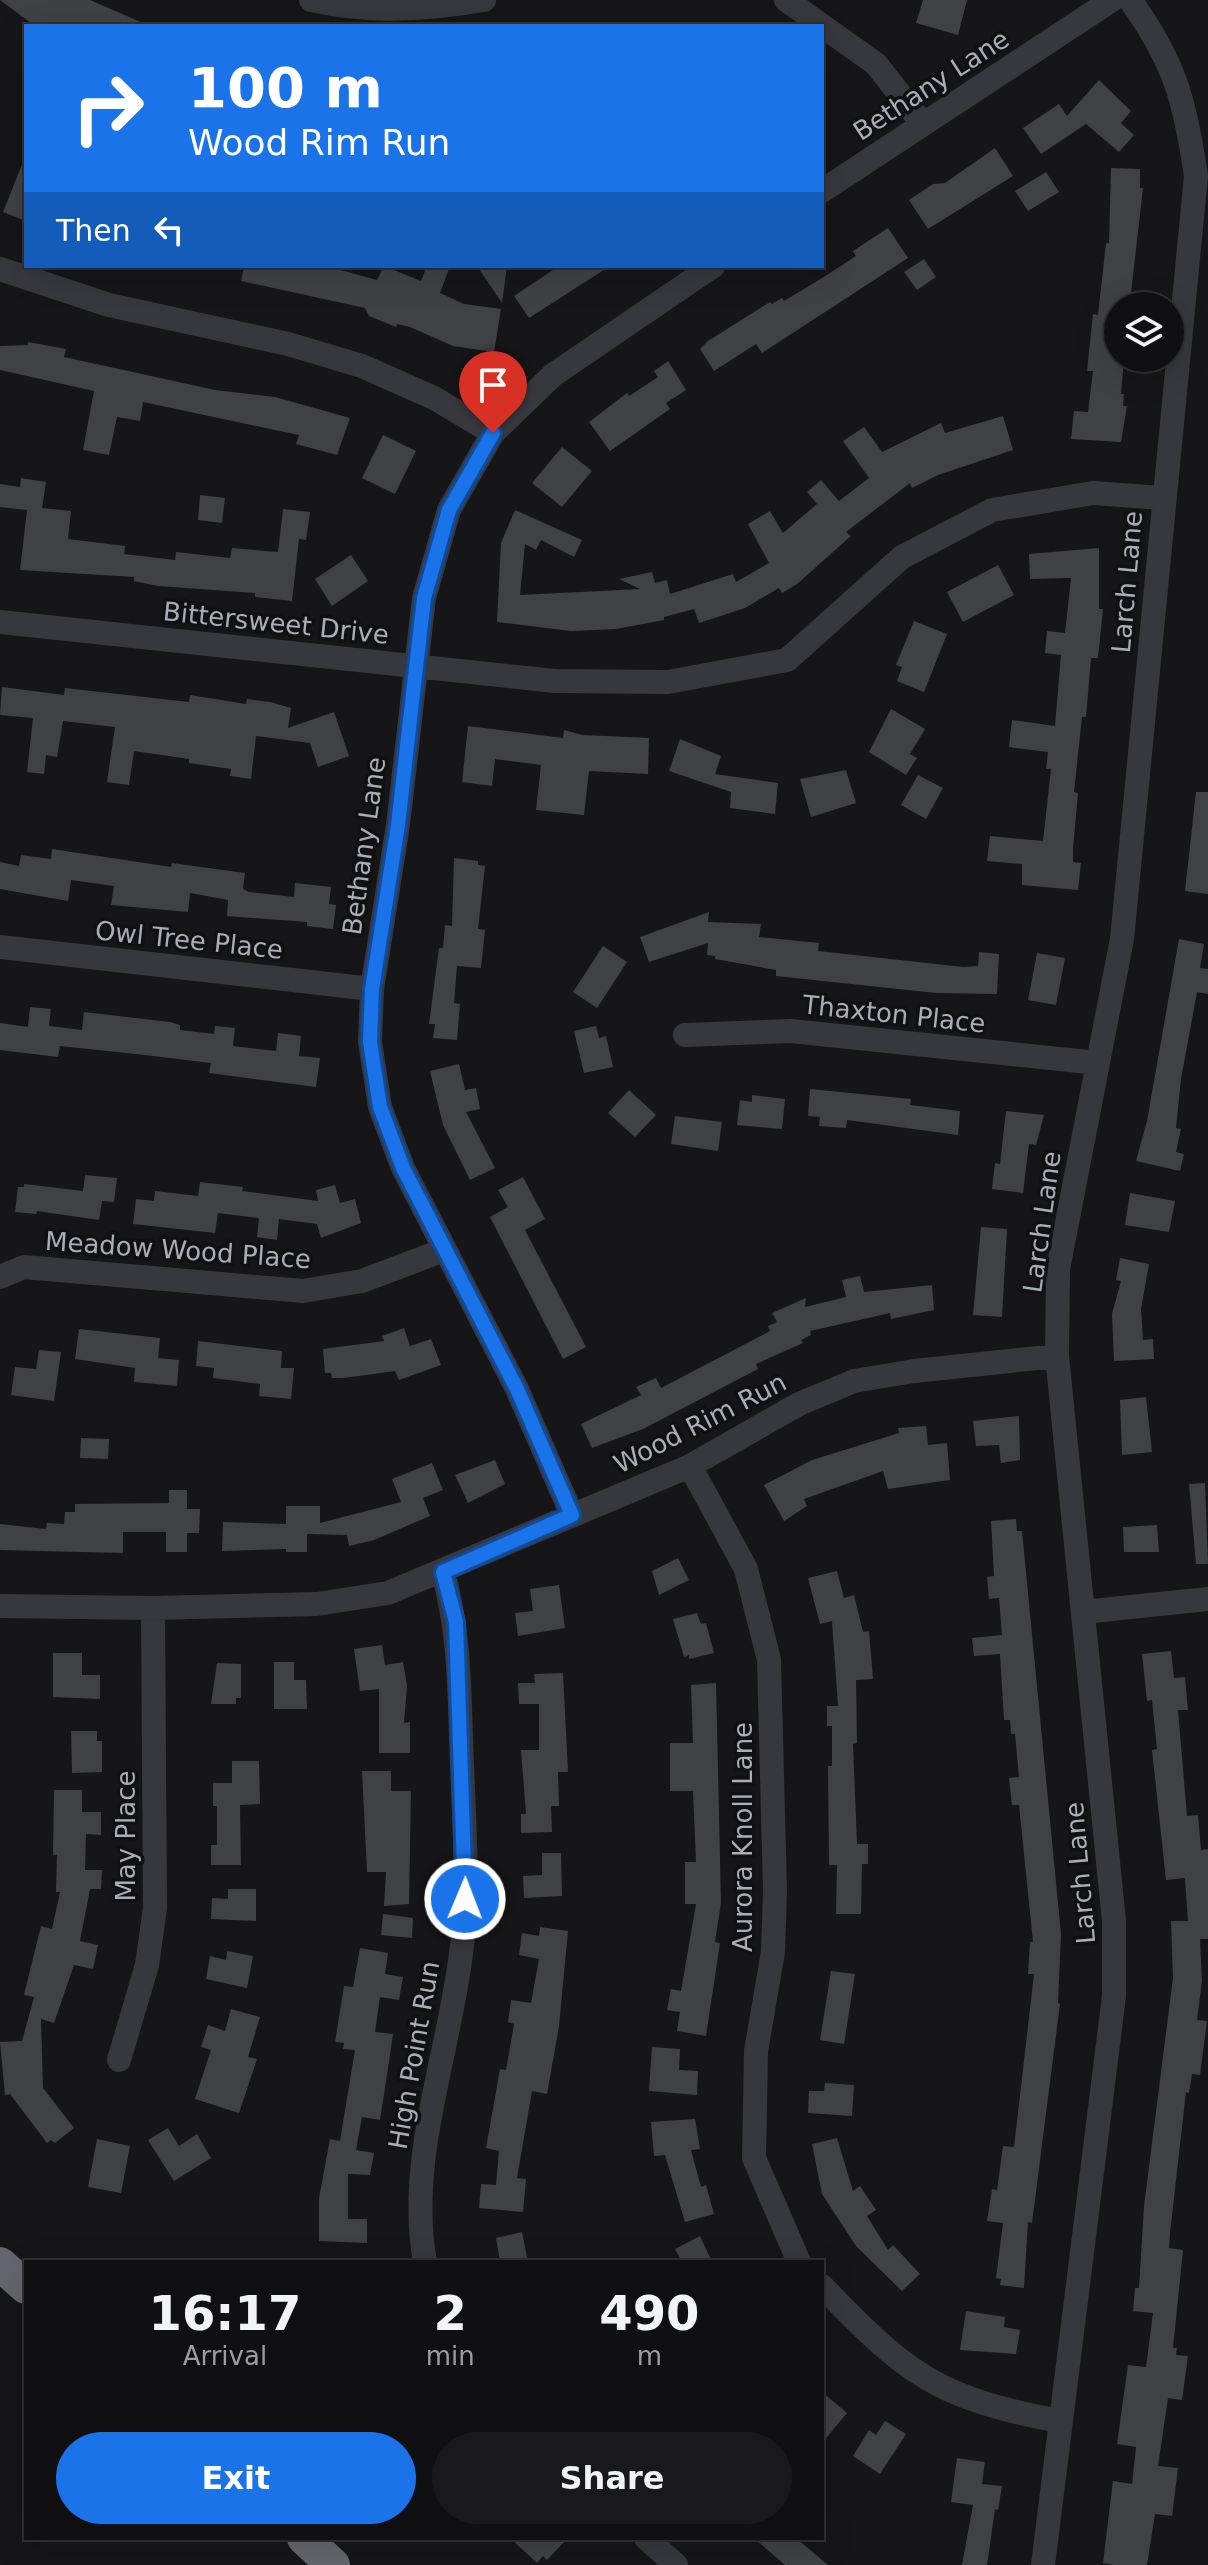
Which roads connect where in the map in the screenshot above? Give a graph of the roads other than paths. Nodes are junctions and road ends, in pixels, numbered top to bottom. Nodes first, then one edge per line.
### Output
1 (311, 0) edge
2 (484, 0) edge
3 (786, 0) edge
4 (1112, 0) edge
5 (1130, 0) edge
6 (820, 24) edge
7 (824, 27) edge
8 (922, 123) junction
9 (824, 190) edge
10 (710, 268) edge
11 (0, 269) edge
12 (493, 433) junction
13 (1163, 498) junction
14 (0, 622) edge
15 (416, 665) junction
16 (0, 947) edge
17 (372, 989) junction
18 (685, 1035) dead end
19 (1098, 1063) junction
20 (444, 1250) junction
21 (0, 1277) edge
22 (1057, 1356) junction
23 (690, 1466) junction
24 (572, 1515) junction
25 (443, 1572) junction
26 (1208, 1599) edge
27 (0, 1606) edge
28 (153, 1608) junction
29 (1083, 1612) junction
30 (119, 2060) dead end
31 (425, 2260) edge
32 (798, 2260) edge
33 (0, 2264) edge
34 (24, 2285) edge
35 (824, 2288) edge
36 (1060, 2421) junction
37 (306, 2540) edge
38 (648, 2540) edge
39 (333, 2565) edge
40 (676, 2565) edge
41 (1043, 2565) edge

1 - 2 street
3 - 6 street
4 - 8 street, Bethany Lane
5 - 13 street, Larch Lane
7 - 8 street
8 - 9 street, Bethany Lane
10 - 12 street, Bethany Lane
11 - 12 street
12 - 15 street, Bethany Lane
13 - 15 street, Bittersweet Drive
13 - 19 street, Larch Lane
14 - 15 street, Bittersweet Drive
15 - 17 street, Bethany Lane
16 - 17 street, Owl Tree Place
17 - 20 street, Bethany Lane
18 - 19 street, Thaxton Place
19 - 22 street, Larch Lane
20 - 21 street, Meadow Wood Place
20 - 24 street, Bethany Lane
22 - 23 street, Wood Rim Run
22 - 29 street, Larch Lane
23 - 24 street, Wood Rim Run
23 - 32 street, Aurora Knoll Lane
24 - 25 street, Wood Rim Run
25 - 28 street, Wood Rim Run
25 - 31 street, High Point Run
26 - 29 street
27 - 28 street, Wood Rim Run
28 - 30 street, May Place
29 - 36 street, Larch Lane
33 - 34 highway
35 - 36 street
36 - 41 street, Larch Lane
37 - 39 highway
38 - 40 street

